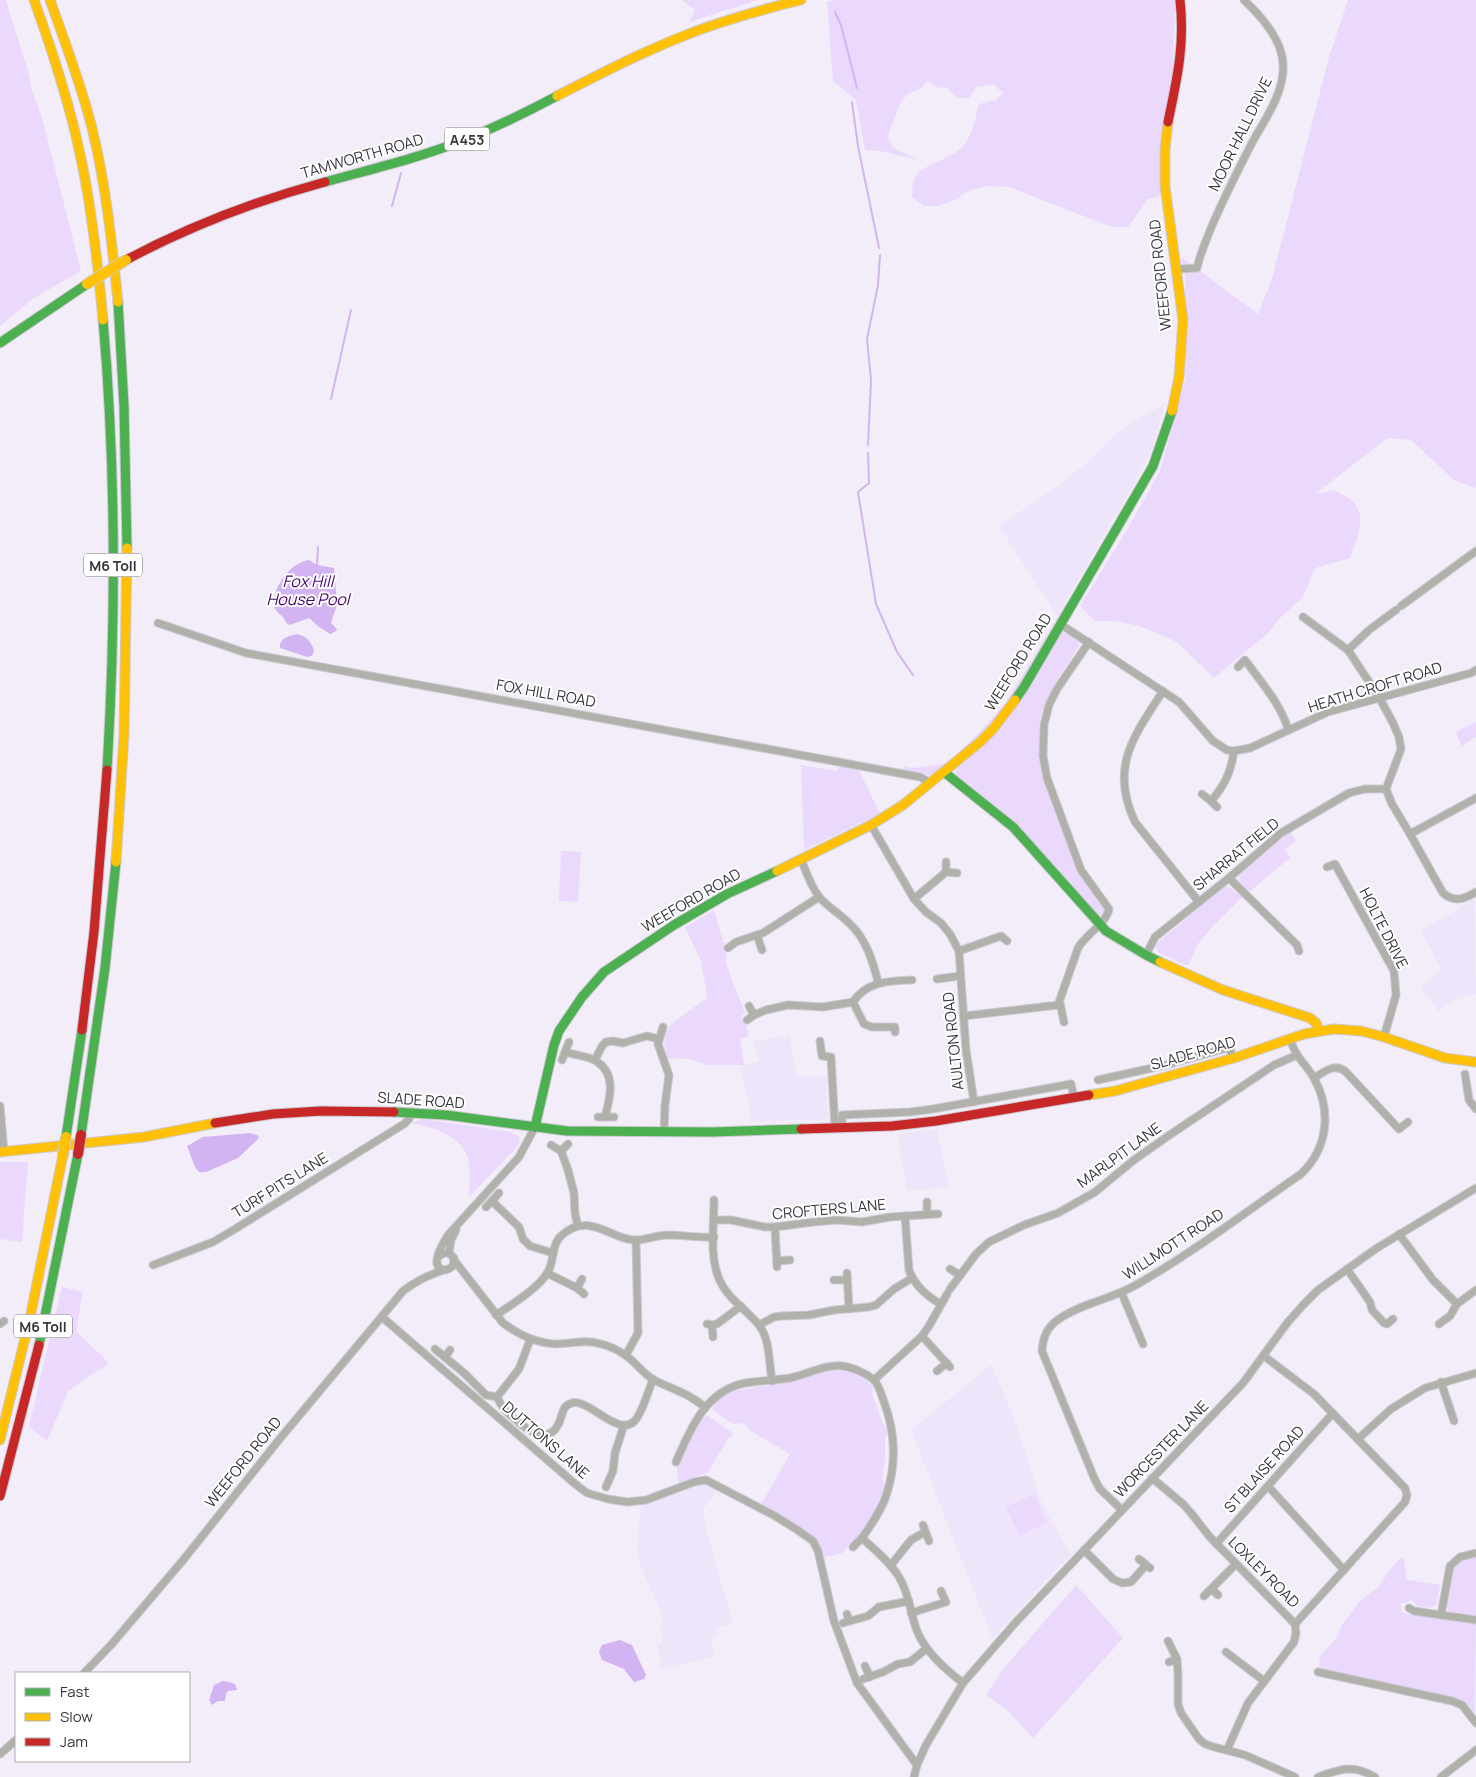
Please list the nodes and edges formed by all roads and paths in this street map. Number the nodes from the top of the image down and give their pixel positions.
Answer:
1 (34, 0) edge
2 (50, 0) edge
3 (801, 0) edge
4 (1180, 0) edge
5 (1244, 0) edge
6 (1178, 269) junction
7 (0, 343) edge
8 (1476, 551) edge
9 (1303, 617) dead end
10 (158, 623) dead end
11 (1060, 624) junction
12 (1088, 642) junction
13 (1348, 650) junction
14 (1251, 654) dead end
15 (1245, 660) junction
16 (1238, 666) dead end
17 (1476, 670) edge
18 (1164, 691) junction
19 (1379, 697) junction
20 (1288, 730) junction
21 (1234, 751) junction
22 (944, 772) junction
23 (931, 783) junction
24 (1386, 789) junction
25 (1202, 794) dead end
26 (1476, 798) edge
27 (1211, 801) junction
28 (1217, 807) dead end
29 (871, 825) junction
30 (1410, 834) junction
31 (1342, 858) dead end
32 (801, 859) junction
33 (946, 862) dead end
34 (1334, 864) junction
35 (1326, 867) dead end
36 (946, 872) junction
37 (957, 873) dead end
38 (1229, 878) junction
39 (1476, 892) edge
40 (819, 897) junction
41 (914, 899) junction
42 (1199, 902) junction
43 (1099, 924) junction
44 (757, 935) junction
45 (1004, 935) dead end
46 (728, 948) dead end
47 (762, 950) dead end
48 (959, 951) junction
49 (1299, 951) dead end
50 (1146, 955) junction
51 (960, 976) junction
52 (937, 979) dead end
53 (912, 980) dead end
54 (878, 982) junction
55 (853, 1002) junction
56 (1060, 1002) junction
57 (749, 1006) dead end
58 (754, 1015) junction
59 (964, 1016) junction
60 (746, 1020) dead end
61 (1064, 1022) dead end
62 (663, 1027) dead end
63 (904, 1027) dead end
64 (1319, 1030) junction
65 (1384, 1036) junction
66 (659, 1039) junction
67 (1290, 1039) junction
68 (820, 1041) dead end
69 (569, 1042) dead end
70 (565, 1052) junction
71 (1296, 1055) junction
72 (1234, 1058) junction
73 (562, 1060) dead end
74 (595, 1060) junction
75 (1476, 1062) edge
76 (1465, 1074) dead end
77 (1112, 1077) junction
78 (1314, 1078) junction
79 (1098, 1080) dead end
80 (1476, 1088) edge
81 (1468, 1090) junction
82 (1115, 1091) junction
83 (1018, 1094) junction
84 (1074, 1098) junction
85 (974, 1102) junction
86 (0, 1106) edge
87 (1021, 1107) junction
88 (933, 1109) junction
89 (1476, 1109) edge
90 (411, 1112) junction
91 (614, 1117) dead end
92 (934, 1121) junction
93 (1408, 1122) dead end
94 (535, 1127) junction
95 (839, 1128) junction
96 (664, 1131) junction
97 (568, 1144) dead end
98 (551, 1145) dead end
99 (561, 1151) junction
100 (2, 1152) edge
101 (1476, 1188) edge
102 (500, 1193) dead end
103 (714, 1200) dead end
104 (492, 1201) junction
105 (927, 1202) dead end
106 (486, 1207) dead end
107 (927, 1214) junction
108 (938, 1214) dead end
109 (905, 1216) junction
110 (714, 1220) junction
111 (457, 1225) junction
112 (578, 1226) junction
113 (775, 1227) junction
114 (1400, 1234) junction
115 (714, 1237) junction
116 (636, 1240) junction
117 (449, 1253) junction
118 (554, 1253) junction
119 (438, 1259) junction
120 (454, 1260) junction
121 (790, 1260) dead end
122 (153, 1265) dead end
123 (950, 1269) dead end
124 (1347, 1269) junction
125 (446, 1270) junction
126 (547, 1273) junction
127 (428, 1274) junction
128 (960, 1275) junction
129 (466, 1278) junction
130 (912, 1278) junction
131 (582, 1280) dead end
132 (834, 1280) dead end
133 (577, 1288) junction
134 (1476, 1290) edge
135 (584, 1294) dead end
136 (1122, 1294) junction
137 (941, 1304) junction
138 (1457, 1304) junction
139 (740, 1306) junction
140 (849, 1309) junction
141 (496, 1315) junction
142 (382, 1317) junction
143 (1393, 1319) dead end
144 (1439, 1324) dead end
145 (759, 1325) junction
146 (922, 1336) junction
147 (713, 1337) dead end
148 (530, 1340) junction
149 (1143, 1344) dead end
150 (436, 1350) dead end
151 (450, 1350) dead end
152 (626, 1355) junction
153 (1264, 1356) junction
154 (444, 1357) junction
155 (937, 1372) dead end
156 (1476, 1373) edge
157 (653, 1379) junction
158 (874, 1380) junction
159 (772, 1381) junction
160 (1442, 1382) junction
161 (497, 1397) junction
162 (705, 1407) junction
163 (1333, 1413) junction
164 (1454, 1422) dead end
165 (624, 1425) junction
166 (1358, 1439) junction
167 (0, 1440) edge
168 (676, 1457) dead end
169 (611, 1476) junction
170 (1152, 1478) junction
171 (620, 1480) dead end
172 (1268, 1486) junction
173 (606, 1487) dead end
174 (0, 1496) edge
175 (1122, 1510) junction
176 (862, 1538) junction
177 (929, 1541) dead end
178 (1216, 1544) junction
179 (853, 1547) dead end
180 (1084, 1550) junction
181 (1476, 1553) edge
182 (1139, 1559) dead end
183 (1236, 1564) junction
184 (891, 1565) junction
185 (1344, 1570) junction
186 (1212, 1589) junction
187 (941, 1591) dead end
188 (1218, 1595) dead end
189 (1204, 1596) dead end
190 (909, 1601) junction
191 (1408, 1608) dead end
192 (911, 1613) junction
193 (1440, 1615) junction
194 (846, 1619) dead end
195 (1476, 1620) edge
196 (1295, 1624) junction
197 (1168, 1641) dead end
198 (926, 1649) junction
199 (1226, 1652) dead end
200 (1177, 1659) junction
201 (1169, 1662) dead end
202 (865, 1666) dead end
203 (85, 1672) edge
204 (1318, 1672) dead end
205 (1264, 1681) junction
206 (963, 1683) junction
207 (1476, 1724) edge
208 (15, 1741) edge
209 (1227, 1750) junction
210 (1476, 1750) edge
211 (0, 1754) edge
212 (917, 1765) junction
213 (914, 1777) edge
214 (1295, 1777) edge
215 (1318, 1777) edge
216 (1375, 1777) edge
217 (1441, 1777) edge

1 - 167 main road, M6 Toll, bridge
2 - 174 main road, M6 Toll, bridge
3 - 7 main road, TAMWORTH ROAD / A453, bridge
4 - 6 main road, WEEFORD ROAD
5 - 6 street, MOOR HALL DRIVE
6 - 11 main road, WEEFORD ROAD
8 - 13 street
9 - 13 street
10 - 23 street, FOX HILL ROAD
11 - 12 street
11 - 22 main road, WEEFORD ROAD
12 - 18 street
12 - 43 street
13 - 19 street
14 - 15 street
15 - 16 street
15 - 20 street
17 - 19 street, HEATH CROFT ROAD
18 - 21 street
18 - 42 street
19 - 20 street, HEATH CROFT ROAD
19 - 24 street
20 - 21 street, HEATH CROFT ROAD
21 - 27 street
22 - 23 main road, WEEFORD ROAD
22 - 43 main road
23 - 29 main road, WEEFORD ROAD
24 - 30 street
24 - 38 street, SHARRAT FIELD
25 - 27 street
26 - 30 street
27 - 28 street
29 - 32 main road, WEEFORD ROAD
29 - 41 street, AULTON ROAD
30 - 39 street
31 - 34 street
32 - 40 street
32 - 94 main road, WEEFORD ROAD
33 - 36 street
34 - 35 street
34 - 65 street, HOLTE DRIVE
36 - 37 street
36 - 41 street
38 - 42 street, SHARRAT FIELD
38 - 49 street
40 - 44 street
40 - 54 street
41 - 48 street, AULTON ROAD
42 - 50 street, SHARRAT FIELD
43 - 50 main road
43 - 56 street
44 - 46 street
44 - 47 street
45 - 48 street
48 - 51 street, AULTON ROAD
50 - 64 main road
51 - 52 street, AULTON ROAD
51 - 59 street, AULTON ROAD
53 - 54 street
54 - 55 street
55 - 58 street
55 - 63 street
56 - 59 street
56 - 61 street
57 - 58 street
58 - 60 street
59 - 85 street, AULTON ROAD
62 - 66 street
64 - 65 main road, SLADE ROAD
64 - 67 main road, SLADE ROAD
65 - 75 main road, SLADE ROAD
66 - 74 street
66 - 96 street
67 - 71 street, WILLMOTT ROAD
67 - 72 main road, SLADE ROAD
68 - 95 street
69 - 70 street
70 - 73 street
70 - 74 street
71 - 78 street, WILLMOTT ROAD
71 - 128 street, MARLPIT LANE
72 - 77 street
72 - 82 main road, SLADE ROAD
74 - 91 street
76 - 81 street
77 - 79 street
77 - 82 street
78 - 93 street
78 - 136 street, WILLMOTT ROAD
80 - 81 street
81 - 89 street
82 - 84 main road, SLADE ROAD
83 - 84 street
83 - 85 street
83 - 87 street
84 - 87 main road, SLADE ROAD
85 - 88 street
86 - 100 street
87 - 92 main road, SLADE ROAD
88 - 92 street
88 - 95 street
90 - 94 main road, SLADE ROAD
90 - 100 main road, SLADE ROAD
90 - 122 street, TURF PITS LANE
92 - 95 main road, SLADE ROAD
94 - 96 main road, SLADE ROAD
94 - 111 street, WEEFORD ROAD
95 - 96 main road, SLADE ROAD
97 - 99 street
98 - 99 street
99 - 112 street
101 - 114 street, WORCESTER LANE
102 - 104 street
103 - 110 street
104 - 106 street
104 - 118 street
105 - 107 street
107 - 108 street, CROFTERS LANE
107 - 109 street, CROFTERS LANE
109 - 113 street, CROFTERS LANE
109 - 130 street
110 - 113 street, CROFTERS LANE
110 - 115 street
111 - 117 street, WEEFORD ROAD
111 - 119 street, WEEFORD ROAD
112 - 116 street
112 - 118 street
113 - 121 street
114 - 124 street, WORCESTER LANE
114 - 138 street
115 - 116 street
115 - 139 street
116 - 152 street
117 - 119 street
117 - 120 street
118 - 126 street
119 - 125 street
119 - 127 street, WEEFORD ROAD
120 - 125 street
120 - 129 street
123 - 128 street
124 - 143 street
124 - 153 street, WORCESTER LANE
125 - 127 street, WEEFORD ROAD
125 - 129 street
126 - 133 street
126 - 141 street
127 - 142 street, WEEFORD ROAD
128 - 137 street, MARLPIT LANE
129 - 141 street
130 - 137 street
130 - 140 street
131 - 133 street
132 - 140 street
133 - 135 street
134 - 138 street
136 - 149 street
136 - 175 street, WILLMOTT ROAD
137 - 146 street, MARLPIT LANE
138 - 144 street
139 - 145 street
139 - 147 street
140 - 145 street
141 - 148 street
142 - 203 street, WEEFORD ROAD
142 - 212 street, DUTTONS LANE
145 - 159 street
146 - 155 street
146 - 158 street, MARLPIT LANE
148 - 152 street
148 - 161 street
150 - 154 street
151 - 154 street
152 - 157 street
153 - 163 street
153 - 170 street, WORCESTER LANE
154 - 161 street
156 - 160 street
157 - 162 street
157 - 165 street
158 - 159 street
158 - 176 street
159 - 162 street
160 - 164 street
160 - 166 street
161 - 165 street
162 - 168 street
163 - 166 street
163 - 172 street, ST BLAISE ROAD
165 - 169 street
166 - 185 street
169 - 171 street
169 - 173 street
170 - 175 street, WORCESTER LANE
170 - 178 street, LOXLEY ROAD
172 - 178 street, ST BLAISE ROAD
172 - 185 street
175 - 180 street, WORCESTER LANE
176 - 179 street
176 - 184 street
177 - 184 street
178 - 183 street, LOXLEY ROAD
180 - 182 street
180 - 206 street, WORCESTER LANE
181 - 193 street
183 - 186 street
183 - 196 street, LOXLEY ROAD
184 - 190 street
185 - 196 street
186 - 188 street
186 - 189 street
187 - 192 street
190 - 192 street
190 - 194 street
191 - 193 street
192 - 198 street
193 - 195 street
196 - 205 street, LOXLEY ROAD
197 - 200 street
198 - 202 street
198 - 206 street
199 - 205 street
200 - 201 street
200 - 209 street
204 - 207 street
205 - 209 street, LOXLEY ROAD
206 - 212 street, WORCESTER LANE
208 - 211 street
209 - 214 street
210 - 217 street
212 - 213 street, WORCESTER LANE
215 - 216 street

